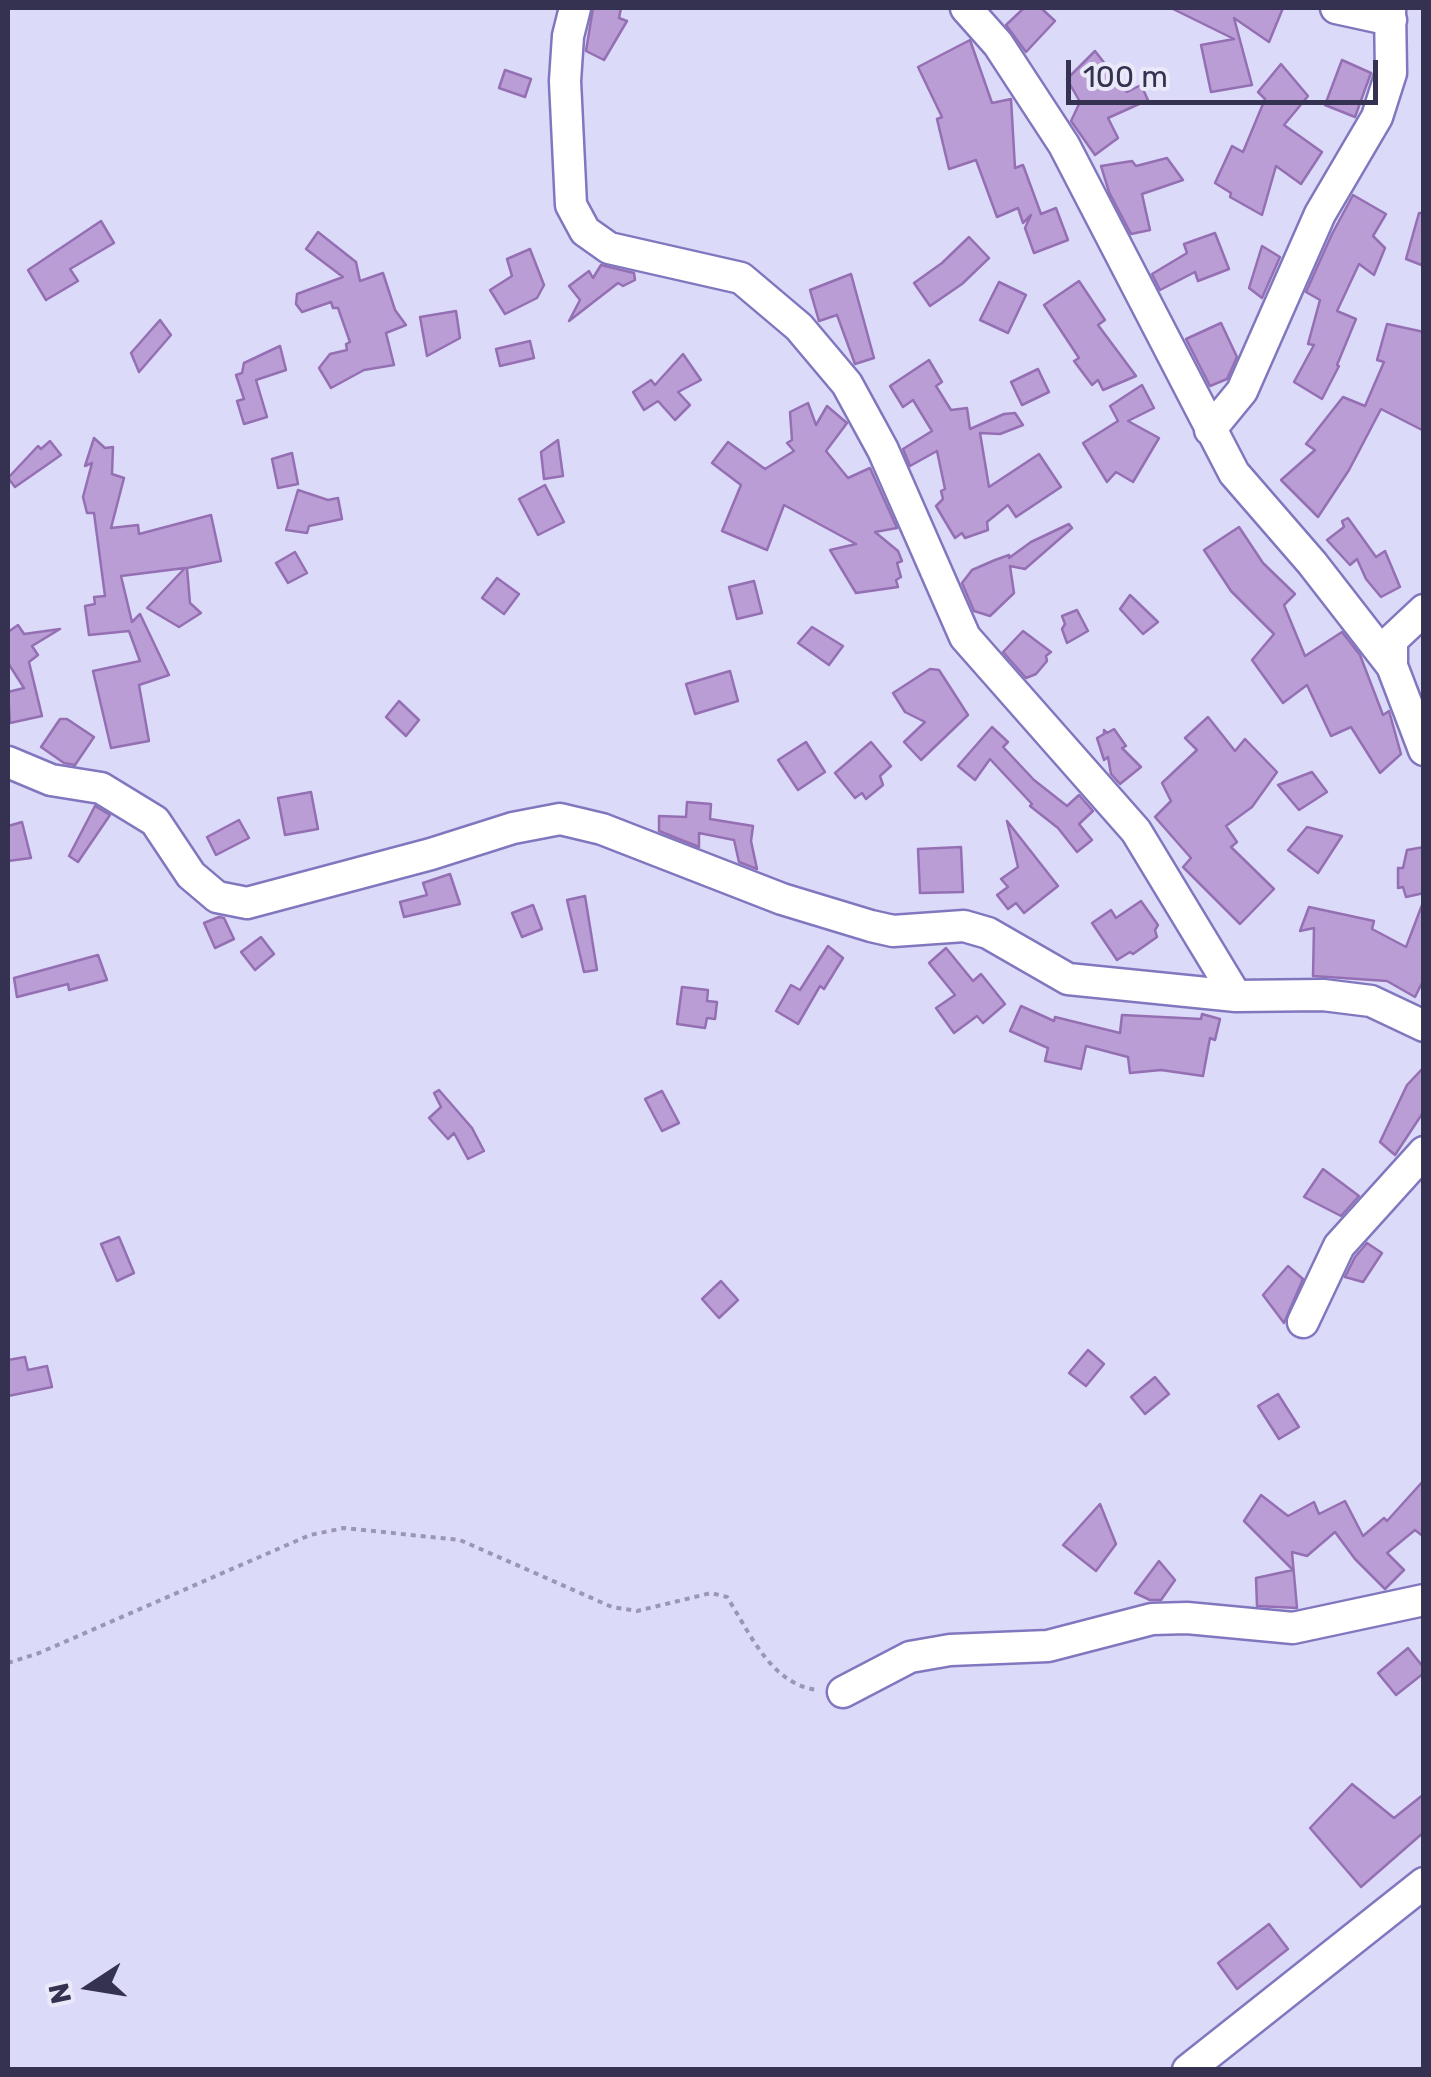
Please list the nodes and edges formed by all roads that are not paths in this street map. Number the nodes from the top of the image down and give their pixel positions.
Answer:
1 (574, 8) edge
2 (966, 8) edge
3 (1336, 8) edge
4 (1391, 14) edge
5 (1210, 430) junction
6 (1424, 610) edge
7 (1392, 666) junction
8 (1424, 750) edge
9 (8, 762) edge
10 (1236, 996) junction
11 (1424, 1026) edge
12 (1424, 1152) edge
13 (1304, 1322) dead end
14 (1424, 1600) edge
15 (843, 1692) road end
16 (1424, 1883) edge
17 (1188, 2070) edge

1 - 10 street
2 - 5 street
3 - 4 street
4 - 5 street
5 - 7 street
6 - 7 street
7 - 8 street
9 - 10 street
10 - 11 street
12 - 13 street
14 - 15 street
16 - 17 street

